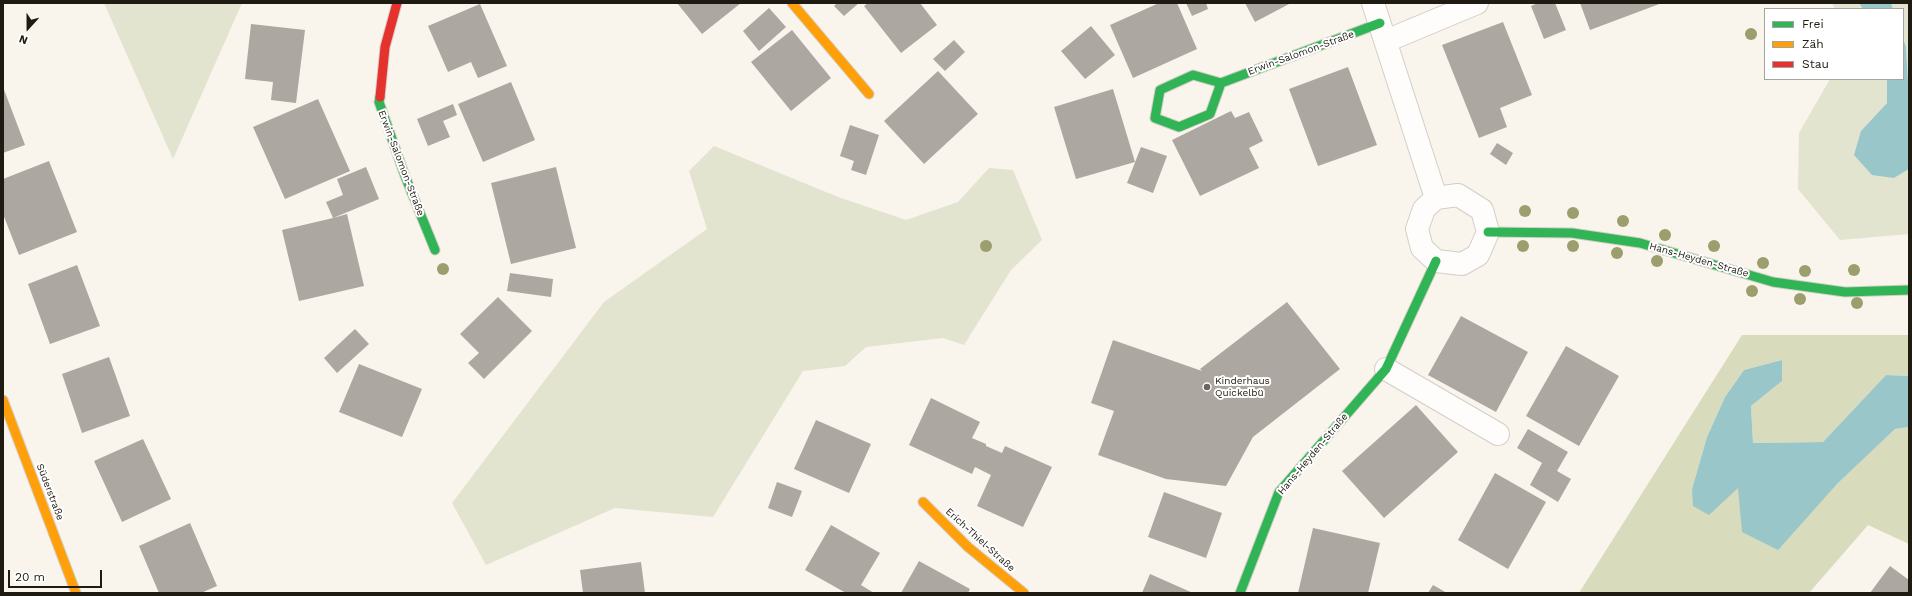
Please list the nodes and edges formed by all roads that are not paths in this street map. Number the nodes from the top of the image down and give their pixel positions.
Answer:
1 (397, 3) edge
2 (792, 3) edge
3 (1373, 3) edge
4 (1477, 3) edge
5 (1383, 32) junction
6 (1221, 83) junction
7 (868, 94) dead end
8 (1436, 198) junction
9 (1488, 232) junction
10 (435, 250) dead end
11 (1436, 261) junction
12 (1909, 290) edge
13 (1386, 369) junction
14 (3, 400) edge
15 (1498, 434) dead end
16 (923, 502) dead end
17 (76, 593) edge
18 (1024, 593) edge
19 (1240, 593) edge

1 - 10 street, Erwin-Salomon-Straße
2 - 7 street
3 - 5 street
4 - 5 street, Erwin-Salomon-Straße
5 - 6 street, Erwin-Salomon-Straße
5 - 8 street
6 - 6 street
8 - 9 street
8 - 11 street
9 - 11 street
9 - 12 street, Hans-Heyden-Straße
11 - 13 street, Hans-Heyden-Straße
13 - 15 street
13 - 19 street, Hans-Heyden-Straße
14 - 17 street, Süderstraße
16 - 18 street, Erich-Thiel-Straße

